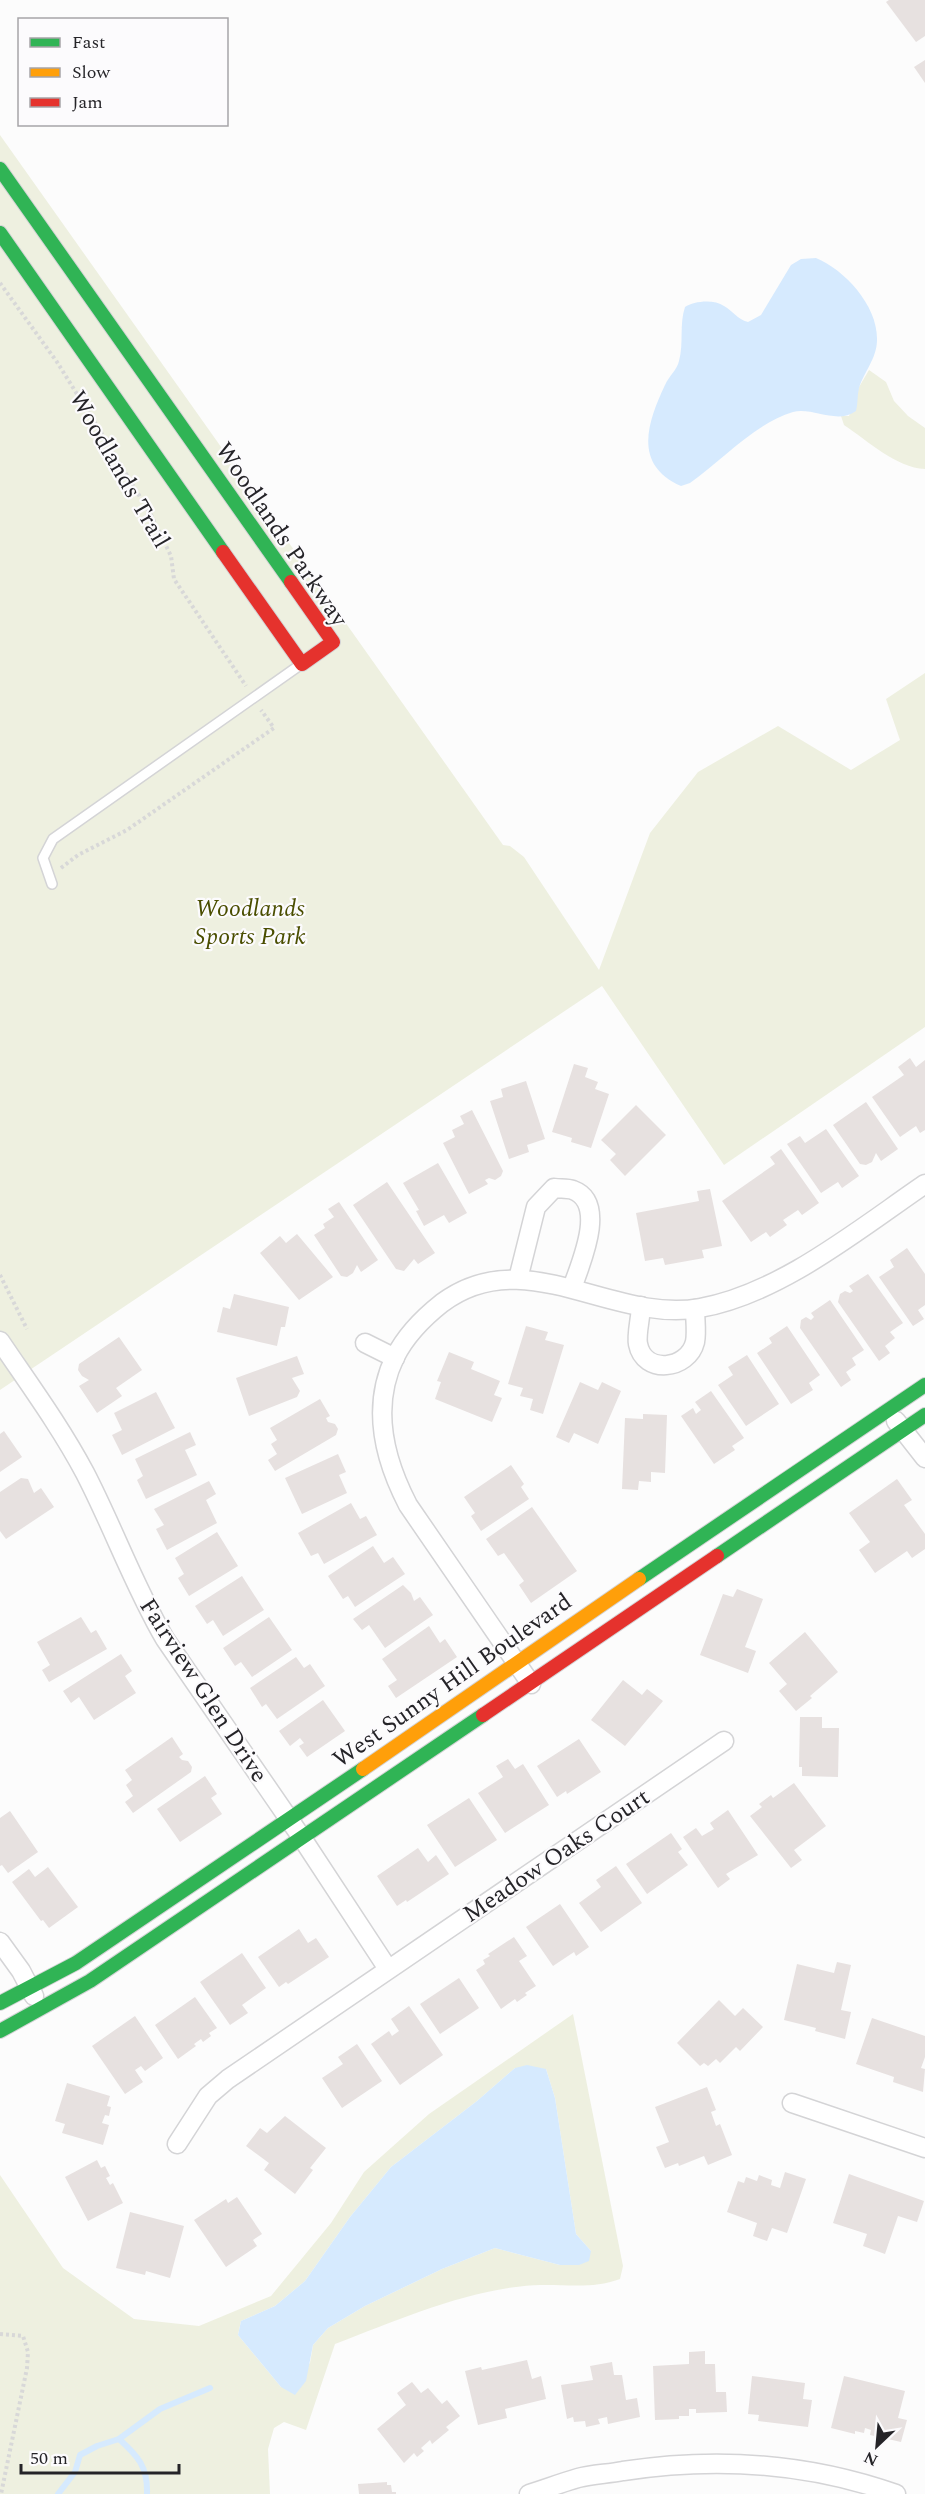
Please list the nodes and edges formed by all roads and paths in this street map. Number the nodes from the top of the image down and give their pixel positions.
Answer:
1 (0, 169) edge
2 (0, 233) edge
3 (0, 283) edge
4 (302, 664) junction
5 (248, 689) dead end
6 (261, 709) dead end
7 (52, 884) joint
8 (925, 1184) edge
9 (0, 1275) edge
10 (518, 1279) junction
11 (572, 1288) junction
12 (641, 1306) junction
13 (696, 1309) junction
14 (27, 1329) dead end
15 (0, 1341) edge
16 (365, 1343) dead end
17 (395, 1358) junction
18 (920, 1389) edge
19 (925, 1410) edge
20 (888, 1411) junction
21 (925, 1414) edge
22 (903, 1430) junction
23 (925, 1458) edge
24 (517, 1661) junction
25 (531, 1684) junction
26 (724, 1741) dead end
27 (289, 1820) junction
28 (302, 1838) junction
29 (0, 1942) edge
30 (388, 1969) junction
31 (30, 1987) junction
32 (0, 2003) edge
33 (41, 2009) junction
34 (0, 2031) edge
35 (792, 2103) dead end
36 (177, 2144) dead end
37 (925, 2148) edge
38 (0, 2334) edge
39 (1, 2494) edge
40 (529, 2494) edge
41 (896, 2494) edge

1 - 4 street, Woodlands Parkway
2 - 4 street
3 - 5 path, Woodlands Trail
4 - 7 lane
6 - 7 path
8 - 13 street
9 - 14 path
10 - 11 street
10 - 11 street
10 - 17 street
11 - 12 street
12 - 13 street
12 - 13 street
15 - 27 street, Fairview Glen Drive
16 - 17 street
17 - 24 street
18 - 19 street
18 - 20 street, West Sunny Hill Boulevard
20 - 22 street
20 - 24 street, West Sunny Hill Boulevard
21 - 22 street, West Sunny Hill Boulevard
22 - 23 street
22 - 25 street, West Sunny Hill Boulevard
24 - 25 street
24 - 27 street, West Sunny Hill Boulevard
25 - 28 street, West Sunny Hill Boulevard
26 - 30 street, Meadow Oaks Court
27 - 28 street, Fairview Glen Drive
27 - 31 street, West Sunny Hill Boulevard
28 - 30 street, Fairview Glen Drive
28 - 33 street, West Sunny Hill Boulevard
29 - 31 street
30 - 36 street, Meadow Oaks Court
31 - 32 street, West Sunny Hill Boulevard
31 - 33 street
33 - 34 street, West Sunny Hill Boulevard
35 - 37 street
38 - 39 path
40 - 41 street

